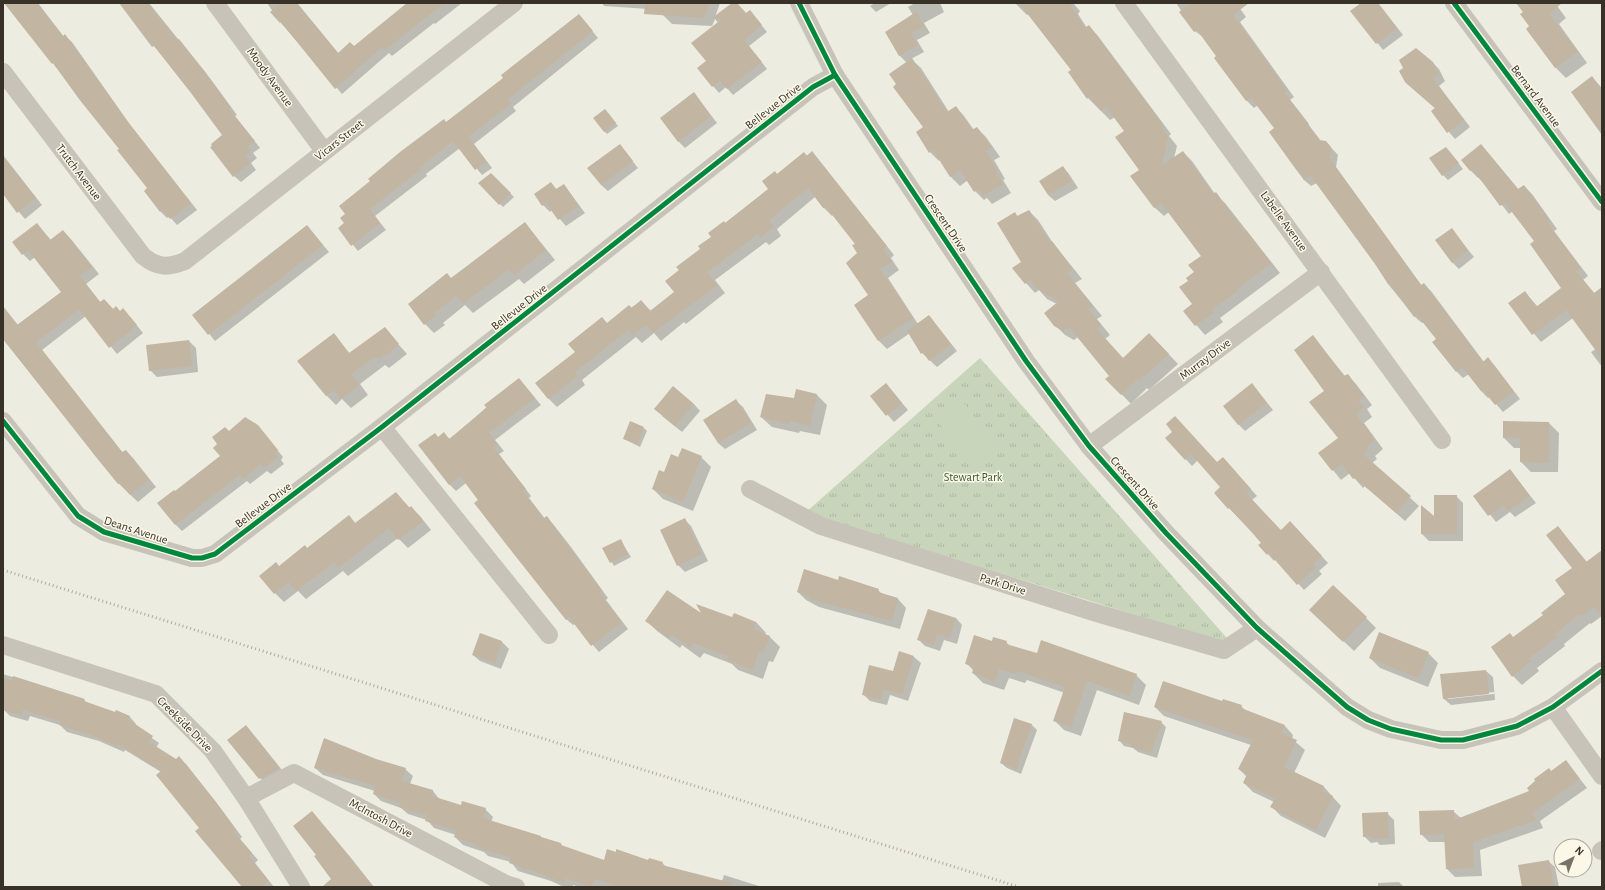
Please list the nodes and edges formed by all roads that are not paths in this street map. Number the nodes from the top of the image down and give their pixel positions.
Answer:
1 (215, 3) edge
2 (514, 3) edge
3 (799, 3) edge
4 (1124, 3) edge
5 (1454, 3) edge
6 (3, 72) edge
7 (835, 75) junction
8 (324, 151) junction
9 (1602, 202) edge
10 (160, 266) joint
11 (1321, 272) junction
12 (3, 421) edge
13 (382, 427) junction
14 (1442, 440) dead end
15 (1089, 446) junction
16 (750, 489) dead end
17 (215, 554) joint
18 (1257, 628) junction
19 (549, 635) dead end
20 (3, 645) edge
21 (1602, 671) edge
22 (1553, 707) junction
23 (1602, 776) edge
24 (246, 798) junction
25 (301, 887) edge
26 (516, 887) edge

1 - 8 street, Moody Avenue
2 - 8 street, Vicars Street
3 - 7 street, Crescent Drive
4 - 11 street, Labelle Avenue
5 - 9 street, Bernard Avenue
6 - 10 street, Trutch Avenue
7 - 13 street, Bellevue Drive
7 - 15 street, Crescent Drive
8 - 10 street, Vicars Street
11 - 14 street, Labelle Avenue
11 - 15 street, Murray Drive
12 - 17 street, Deans Avenue
13 - 17 street, Bellevue Drive
13 - 19 street
15 - 18 street, Crescent Drive
16 - 18 street, Park Drive
18 - 22 street, Crescent Drive
20 - 24 street, Creekside Drive
21 - 22 street, Crescent Drive
22 - 23 street
24 - 25 street, Creekside Drive
24 - 26 street, McIntosh Drive

